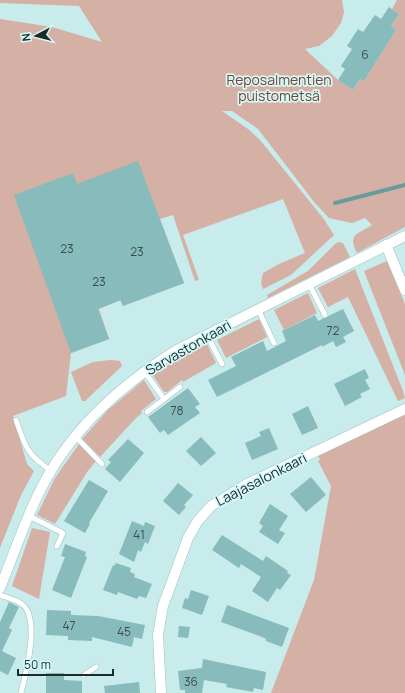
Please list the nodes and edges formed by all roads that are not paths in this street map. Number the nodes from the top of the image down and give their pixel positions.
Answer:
1 (405, 236) edge
2 (386, 245) junction
3 (309, 284) junction
4 (405, 290) edge
5 (258, 309) junction
6 (325, 314) dead end
7 (207, 334) junction
8 (274, 342) dead end
9 (222, 364) dead end
10 (144, 371) junction
11 (180, 387) dead end
12 (164, 399) junction
13 (405, 409) edge
14 (147, 412) dead end
15 (16, 420) dead end
16 (76, 436) junction
17 (102, 464) dead end
18 (51, 471) junction
19 (29, 516) junction
20 (57, 546) dead end
21 (0, 588) edge
22 (0, 595) edge
23 (96, 667) dead end
24 (84, 675) dead end
25 (21, 693) edge
26 (161, 693) edge

1 - 2 street, Sarvastonkaari
2 - 3 street, Sarvastonkaari
2 - 4 street
3 - 5 street, Sarvastonkaari
3 - 6 lane
5 - 7 street, Sarvastonkaari
5 - 8 lane
7 - 9 lane
7 - 10 street, Sarvastonkaari
10 - 12 lane
10 - 16 street, Sarvastonkaari
11 - 12 lane
12 - 14 lane
13 - 26 street, Laajasalonkaari
15 - 18 lane
16 - 17 lane
16 - 18 street, Sarvastonkaari
18 - 19 street, Sarvastonkaari
19 - 20 lane
19 - 21 street, Sarvastonkaari
22 - 25 lane
23 - 24 lane

